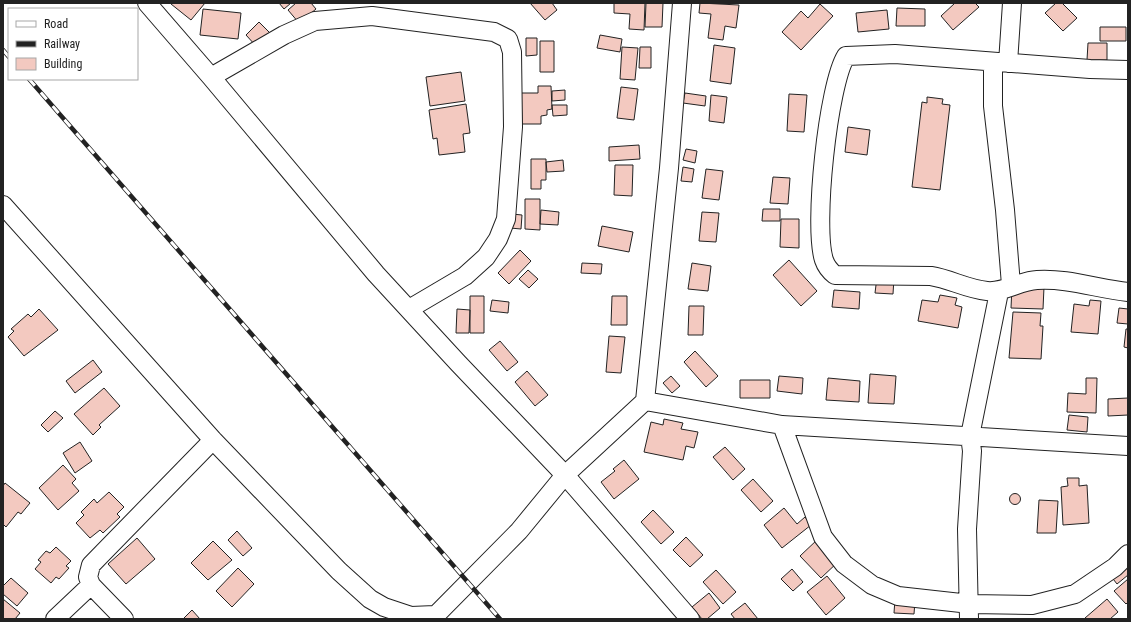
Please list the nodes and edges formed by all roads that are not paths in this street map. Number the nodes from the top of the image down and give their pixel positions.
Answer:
1 (147, 3) edge
2 (682, 3) edge
3 (1012, 3) edge
4 (1000, 62) junction
5 (1128, 70) edge
6 (211, 77) junction
7 (3, 205) edge
8 (1005, 289) junction
9 (1128, 292) edge
10 (409, 309) junction
11 (645, 401) junction
12 (782, 425) junction
13 (970, 436) junction
14 (213, 440) junction
15 (1128, 446) edge
16 (566, 475) junction
17 (1128, 554) edge
18 (91, 585) junction
19 (970, 612) edge
20 (434, 618) edge
21 (55, 619) edge
22 (124, 619) edge
23 (690, 619) edge

1 - 6 street
2 - 11 street
3 - 4 street
4 - 5 street
4 - 8 street
4 - 8 street
6 - 10 street
6 - 10 street
7 - 14 street
8 - 9 street
8 - 13 street
10 - 16 street
11 - 12 street
11 - 16 street
12 - 13 street
12 - 19 street
13 - 15 street
13 - 19 street
14 - 18 street
14 - 20 street
16 - 20 street
16 - 23 street
17 - 19 street
18 - 21 street
18 - 22 street

